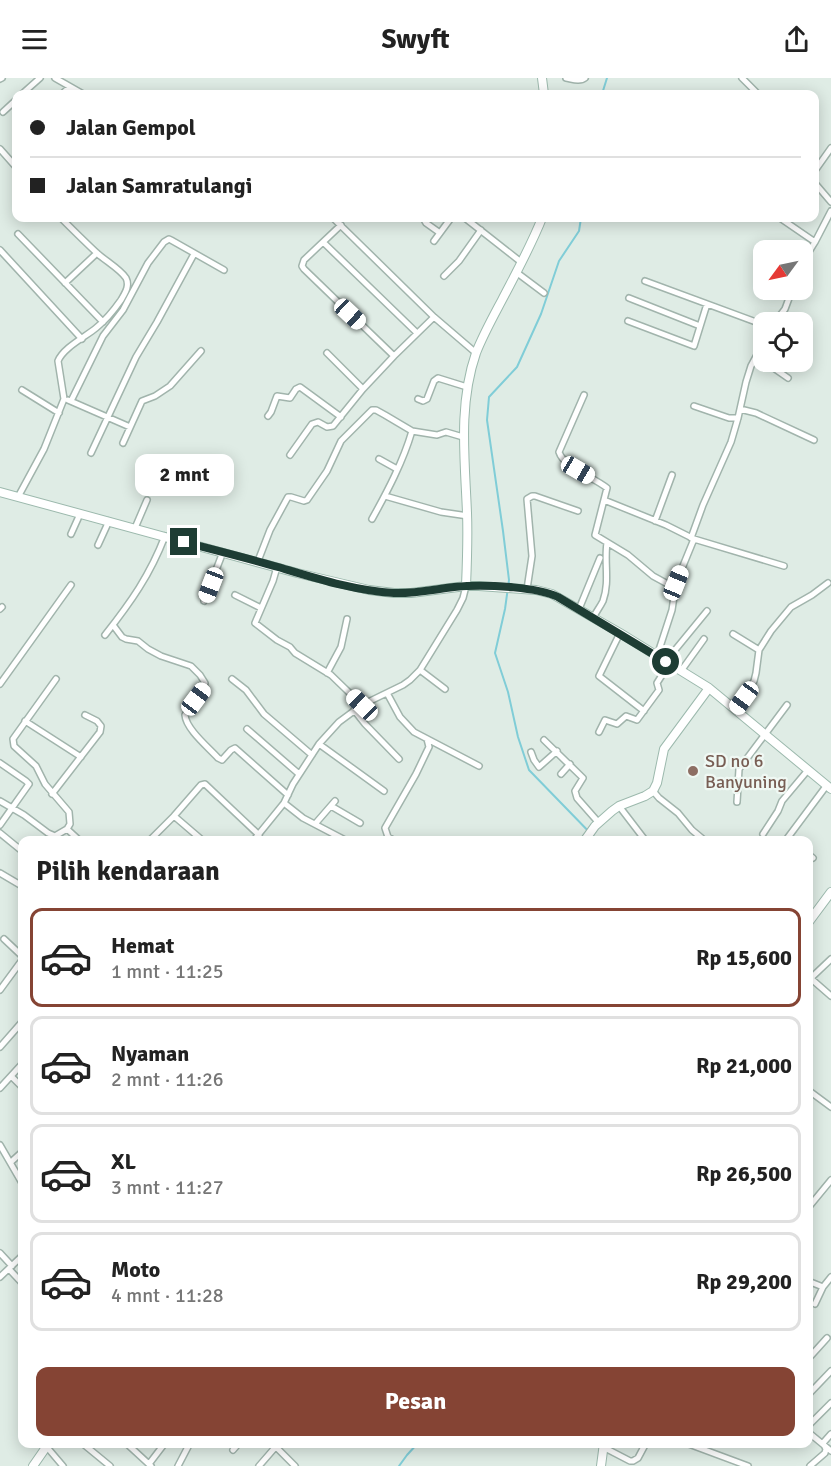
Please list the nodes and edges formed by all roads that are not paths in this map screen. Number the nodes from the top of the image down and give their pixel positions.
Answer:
1 (40, 78) edge
2 (55, 78) edge
3 (566, 78) edge
4 (585, 78) edge
5 (742, 78) edge
6 (70, 87) junction
7 (26, 90) edge
8 (67, 90) edge
9 (76, 90) edge
10 (754, 90) edge
11 (12, 104) edge
12 (3, 112) dead end
13 (831, 148) edge
14 (0, 149) edge
15 (12, 162) edge
16 (819, 165) edge
17 (819, 188) edge
18 (831, 202) edge
19 (831, 211) edge
20 (66, 222) edge
21 (338, 222) edge
22 (425, 222) edge
23 (448, 222) edge
24 (470, 222) edge
25 (539, 222) edge
26 (786, 222) edge
27 (341, 225) junction
28 (481, 230) junction
29 (440, 232) junction
30 (18, 234) dead end
31 (434, 241) dead end
32 (323, 242) junction
33 (815, 242) junction
34 (813, 245) edge
35 (0, 250) edge
36 (97, 253) junction
37 (194, 254) junction
38 (521, 262) junction
39 (224, 270) dead end
40 (516, 272) junction
41 (444, 276) dead end
42 (645, 281) dead end
43 (65, 283) junction
44 (544, 293) dead end
45 (629, 298) dead end
46 (707, 304) junction
47 (435, 316) junction
48 (628, 321) dead end
49 (753, 321) edge
50 (103, 322) junction
51 (700, 326) junction
52 (417, 333) junction
53 (82, 339) junction
54 (201, 351) dead end
55 (327, 353) dead end
56 (476, 353) junction
57 (394, 356) junction
58 (753, 364) edge
59 (780, 372) edge
60 (788, 378) dead end
61 (467, 387) junction
62 (363, 389) junction
63 (22, 390) dead end
64 (584, 395) dead end
65 (64, 399) junction
66 (418, 399) dead end
67 (71, 400) junction
68 (694, 406) dead end
69 (740, 409) junction
70 (59, 413) junction
71 (268, 416) dead end
72 (107, 417) junction
73 (341, 417) junction
74 (738, 418) junction
75 (130, 427) junction
76 (412, 431) junction
77 (463, 437) junction
78 (813, 440) dead end
79 (123, 443) dead end
80 (92, 453) dead end
81 (290, 454) dead end
82 (379, 459) dead end
83 (397, 469) junction
84 (672, 475) dead end
85 (0, 492) edge
86 (385, 496) junction
87 (18, 497) junction
88 (147, 500) dead end
89 (604, 500) junction
90 (578, 511) dead end
91 (80, 514) junction
92 (468, 516) junction
93 (372, 519) dead end
94 (110, 521) junction
95 (655, 521) junction
96 (135, 528) junction
97 (71, 534) dead end
98 (165, 536) junction
99 (693, 538) junction
100 (606, 543) junction
101 (98, 545) dead end
102 (223, 552) junction
103 (600, 558) dead end
104 (258, 561) junction
105 (784, 566) dead end
106 (278, 567) junction
107 (828, 583) dead end
108 (71, 585) dead end
109 (466, 586) junction
110 (675, 588) junction
111 (527, 589) junction
112 (235, 595) dead end
113 (204, 601) dead end
114 (261, 608) junction
115 (579, 609) junction
116 (707, 611) dead end
117 (593, 618) junction
118 (347, 619) dead end
119 (113, 624) junction
120 (620, 633) junction
121 (105, 634) dead end
122 (733, 634) dead end
123 (704, 639) dead end
124 (759, 650) junction
125 (657, 656) junction
126 (668, 663) junction
127 (420, 670) junction
128 (681, 671) junction
129 (327, 673) junction
130 (56, 679) dead end
131 (232, 679) dead end
132 (0, 684) edge
133 (709, 688) junction
134 (445, 689) dead end
135 (387, 693) junction
136 (362, 705) junction
137 (787, 705) dead end
138 (736, 709) junction
139 (354, 710) junction
140 (644, 711) junction
141 (85, 715) dead end
142 (25, 721) junction
143 (247, 729) dead end
144 (599, 732) dead end
145 (765, 733) junction
146 (427, 739) junction
147 (544, 740) dead end
148 (320, 744) junction
149 (556, 751) junction
150 (531, 752) dead end
151 (312, 754) junction
152 (81, 757) junction
153 (399, 759) dead end
154 (1, 765) edge
155 (570, 765) junction
156 (479, 766) dead end
157 (808, 770) junction
158 (299, 774) junction
159 (561, 774) dead end
160 (42, 780) junction
161 (29, 784) junction
162 (829, 787) edge
163 (384, 790) dead end
164 (653, 791) junction
165 (52, 794) junction
166 (288, 795) junction
167 (0, 801) edge
168 (737, 802) dead end
169 (284, 803) junction
170 (619, 806) junction
171 (11, 808) junction
172 (174, 816) junction
173 (360, 823) dead end
174 (315, 824) junction
175 (0, 825) edge
176 (597, 825) junction
177 (67, 829) junction
178 (0, 833) edge
179 (763, 834) dead end
180 (259, 835) joint
181 (52, 836) edge
182 (57, 836) edge
183 (75, 836) edge
184 (154, 836) edge
185 (197, 836) edge
186 (338, 836) edge
187 (388, 836) edge
188 (588, 836) edge
189 (642, 836) edge
190 (699, 836) edge
191 (789, 836) edge
192 (18, 848) edge
193 (0, 873) edge
194 (18, 884) edge
195 (831, 892) edge
196 (813, 917) edge
197 (4, 939) dead end
198 (18, 952) edge
199 (831, 960) edge
200 (18, 965) edge
201 (813, 975) edge
202 (813, 980) edge
203 (1, 985) edge
204 (831, 996) edge
205 (18, 1026) edge
206 (1, 1043) edge
207 (18, 1068) edge
208 (11, 1076) junction
209 (18, 1083) edge
210 (0, 1088) edge
211 (813, 1094) edge
212 (831, 1107) edge
213 (0, 1145) edge
214 (18, 1156) edge
215 (11, 1162) junction
216 (18, 1175) edge
217 (831, 1180) edge
218 (813, 1202) edge
219 (0, 1253) edge
220 (18, 1260) edge
221 (11, 1267) junction
222 (0, 1277) edge
223 (18, 1277) edge
224 (831, 1277) edge
225 (813, 1283) edge
226 (823, 1287) junction
227 (815, 1304) dead end
228 (827, 1338) dead end
229 (813, 1353) edge
230 (831, 1371) edge
231 (813, 1390) edge
232 (831, 1403) edge
233 (813, 1421) edge
234 (831, 1434) edge
235 (813, 1436) edge
236 (823, 1443) junction
237 (45, 1448) edge
238 (49, 1448) edge
239 (88, 1448) edge
240 (131, 1448) edge
241 (162, 1448) edge
242 (187, 1448) edge
243 (275, 1448) edge
244 (280, 1448) edge
245 (604, 1448) edge
246 (609, 1448) edge
247 (643, 1448) edge
248 (699, 1448) edge
249 (831, 1451) edge
250 (150, 1465) edge
251 (33, 1466) edge
252 (63, 1466) edge
253 (110, 1466) edge
254 (178, 1466) edge
255 (259, 1466) edge
256 (295, 1466) edge
257 (601, 1466) edge
258 (748, 1466) edge
259 (810, 1466) edge

1 - 7 street
2 - 6 street
3 - 4 street
5 - 10 street
6 - 8 street
6 - 9 street
11 - 12 street
13 - 16 street
14 - 15 street
17 - 18 street
19 - 33 street
20 - 36 street
21 - 27 street
22 - 29 street
23 - 29 street
24 - 28 street
25 - 38 main road
26 - 33 street
27 - 32 street
27 - 47 street
28 - 38 street
28 - 41 street
29 - 31 street
30 - 43 street
32 - 52 street
32 - 57 street
33 - 34 street
35 - 53 street
36 - 43 street
36 - 50 street
37 - 39 street
37 - 67 street
37 - 72 street
38 - 40 main road
40 - 44 street
40 - 56 main road
42 - 46 street
43 - 50 street
45 - 51 street
46 - 49 street
46 - 51 street
47 - 52 street
47 - 56 street
48 - 51 street
50 - 53 street
52 - 57 street
53 - 65 street
54 - 75 street
55 - 62 street
56 - 61 main road
57 - 62 street
58 - 69 street
59 - 60 street
61 - 66 street
61 - 77 main road
62 - 73 street
63 - 70 street
64 - 89 street
65 - 67 street
65 - 70 street
67 - 72 street
68 - 74 street
69 - 74 street
69 - 78 street
70 - 87 street
71 - 73 street
72 - 75 street
72 - 80 street
73 - 81 street
74 - 99 street
75 - 79 street
76 - 77 street
76 - 83 street
76 - 104 street
77 - 92 main road
82 - 83 street
83 - 86 street
84 - 95 street
85 - 87 main road
86 - 92 street
86 - 93 street
87 - 91 main road
88 - 96 street
89 - 95 street
89 - 100 street
90 - 111 street
91 - 94 main road
91 - 97 street
92 - 109 main road
94 - 96 main road
94 - 101 street
95 - 99 street
96 - 98 main road
98 - 102 main road
98 - 119 street
99 - 105 street
99 - 110 street
100 - 110 street
100 - 117 street
102 - 104 main road
102 - 113 street
103 - 115 street
104 - 106 main road
106 - 109 main road
106 - 114 street
107 - 124 street
108 - 132 street
109 - 111 main road
109 - 127 street
110 - 125 street
111 - 115 main road
112 - 114 street
114 - 129 street
115 - 117 main road
116 - 126 street
117 - 120 main road
118 - 129 street
119 - 121 street
119 - 166 street
120 - 125 main road
120 - 140 street
122 - 124 street
123 - 128 street
124 - 138 street
125 - 126 main road
126 - 128 main road
126 - 140 street
127 - 134 street
127 - 135 street
128 - 133 main road
129 - 136 street
130 - 142 street
131 - 151 street
133 - 138 main road
133 - 164 main road
135 - 136 street
135 - 146 street
136 - 139 street
137 - 145 street
138 - 145 main road
139 - 148 street
139 - 153 street
140 - 144 street
141 - 152 street
142 - 152 street
142 - 160 street
143 - 158 street
145 - 157 main road
145 - 168 street
146 - 156 street
146 - 187 street
147 - 149 street
148 - 151 street
148 - 163 street
149 - 150 street
149 - 155 street
151 - 158 street
152 - 165 street
154 - 161 street
155 - 159 street
155 - 176 street
157 - 162 main road
157 - 179 street
158 - 166 street
160 - 161 street
160 - 165 street
161 - 171 street
162 - 191 street
164 - 170 main road
164 - 190 street
165 - 177 street
166 - 169 street
167 - 171 street
169 - 174 street
169 - 180 street
170 - 176 main road
170 - 189 street
171 - 175 street
171 - 181 street
172 - 180 street
172 - 184 street
172 - 185 street
173 - 174 street
174 - 186 street
176 - 188 main road
177 - 182 street
177 - 183 street
178 - 192 street
193 - 194 street
195 - 196 main road
197 - 198 street
199 - 201 street
200 - 203 street
202 - 204 street
205 - 206 street
207 - 208 street
208 - 209 street
208 - 210 street
211 - 212 street
213 - 215 street
214 - 215 street
215 - 216 street
217 - 218 street
219 - 221 street
220 - 221 street
221 - 222 street
221 - 223 street
224 - 226 street
225 - 226 street
226 - 227 street
228 - 229 street
230 - 231 street
232 - 233 street
234 - 236 street
235 - 236 street
236 - 249 street
236 - 259 street
237 - 251 main road
238 - 252 street
239 - 253 street
240 - 250 street
241 - 250 street
242 - 254 street
243 - 255 street
244 - 256 street
245 - 257 main road
246 - 247 street
248 - 258 street

